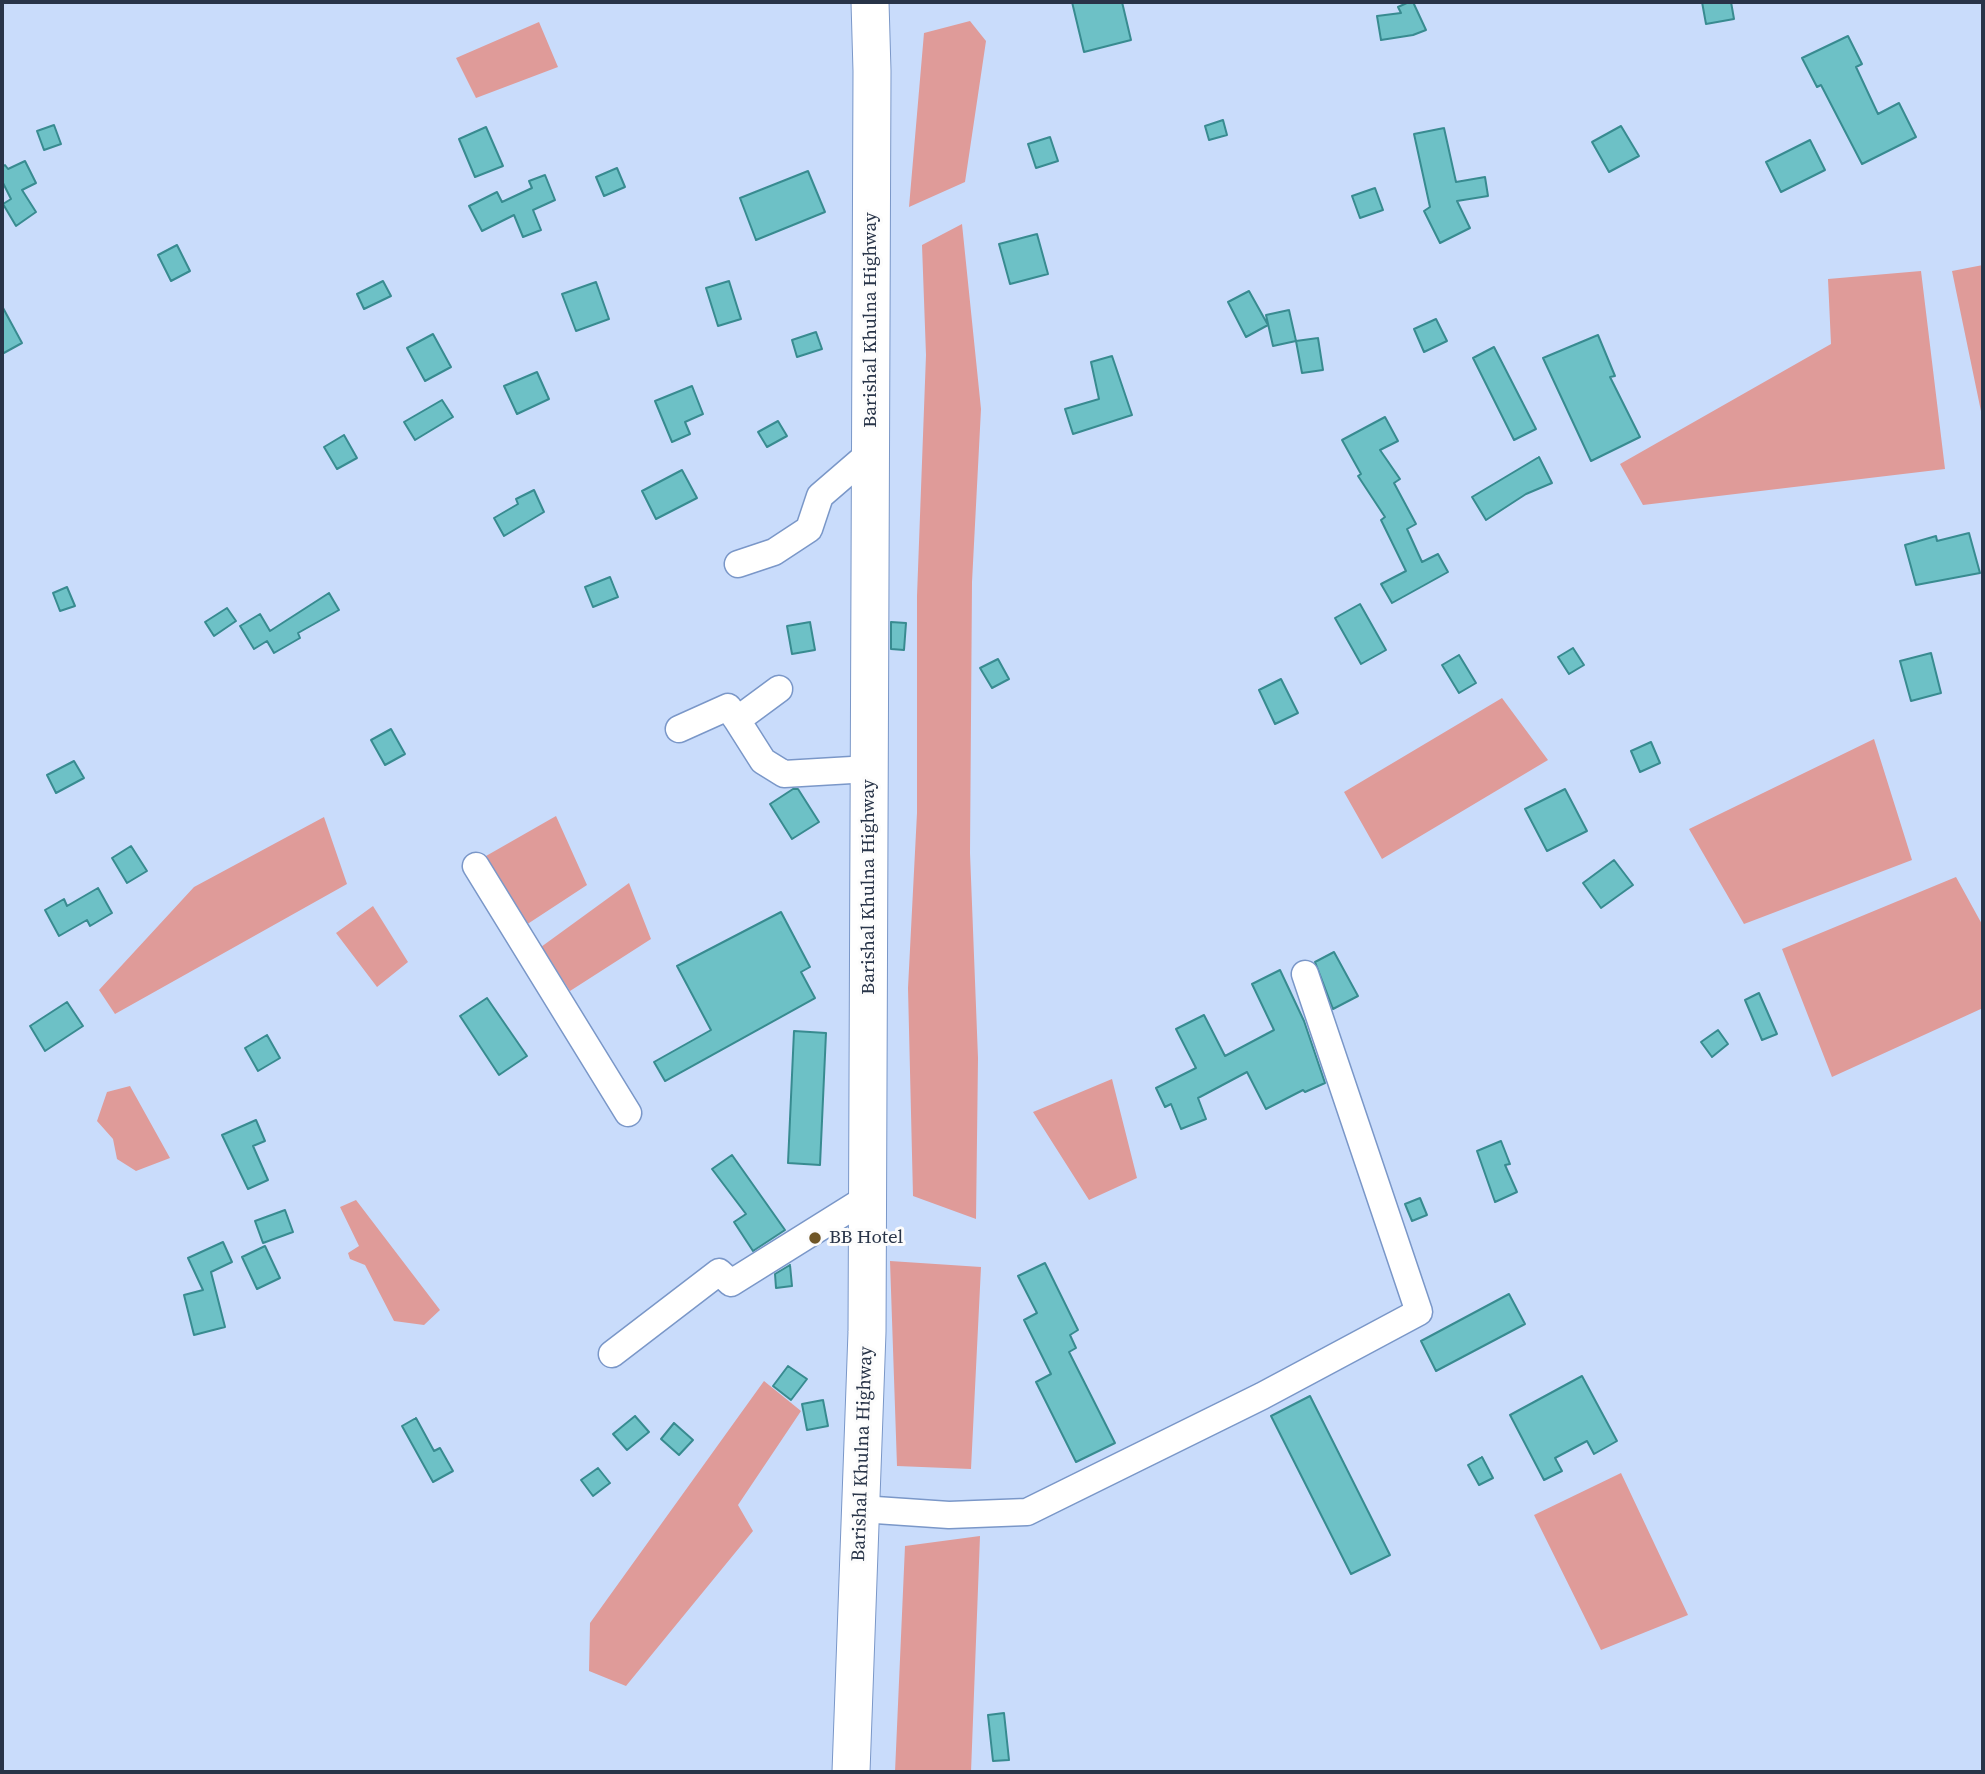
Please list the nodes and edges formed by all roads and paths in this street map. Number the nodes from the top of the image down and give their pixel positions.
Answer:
1 (870, 2) edge
2 (871, 452) junction
3 (738, 564) dead end
4 (779, 689) dead end
5 (737, 720) junction
6 (680, 729) dead end
7 (869, 769) junction
8 (476, 866) dead end
9 (1305, 974) dead end
10 (628, 1113) dead end
11 (867, 1198) junction
12 (612, 1354) dead end
13 (861, 1509) junction
14 (851, 1772) edge

1 - 2 highway, Barishal Khulna Highway
2 - 3 street
2 - 7 highway, Barishal Khulna Highway
4 - 5 street
5 - 6 street
5 - 7 street
7 - 11 highway, Barishal Khulna Highway
8 - 10 street
9 - 13 street
11 - 12 street
11 - 13 highway, Barishal Khulna Highway
13 - 14 highway, Barishal Khulna Highway

